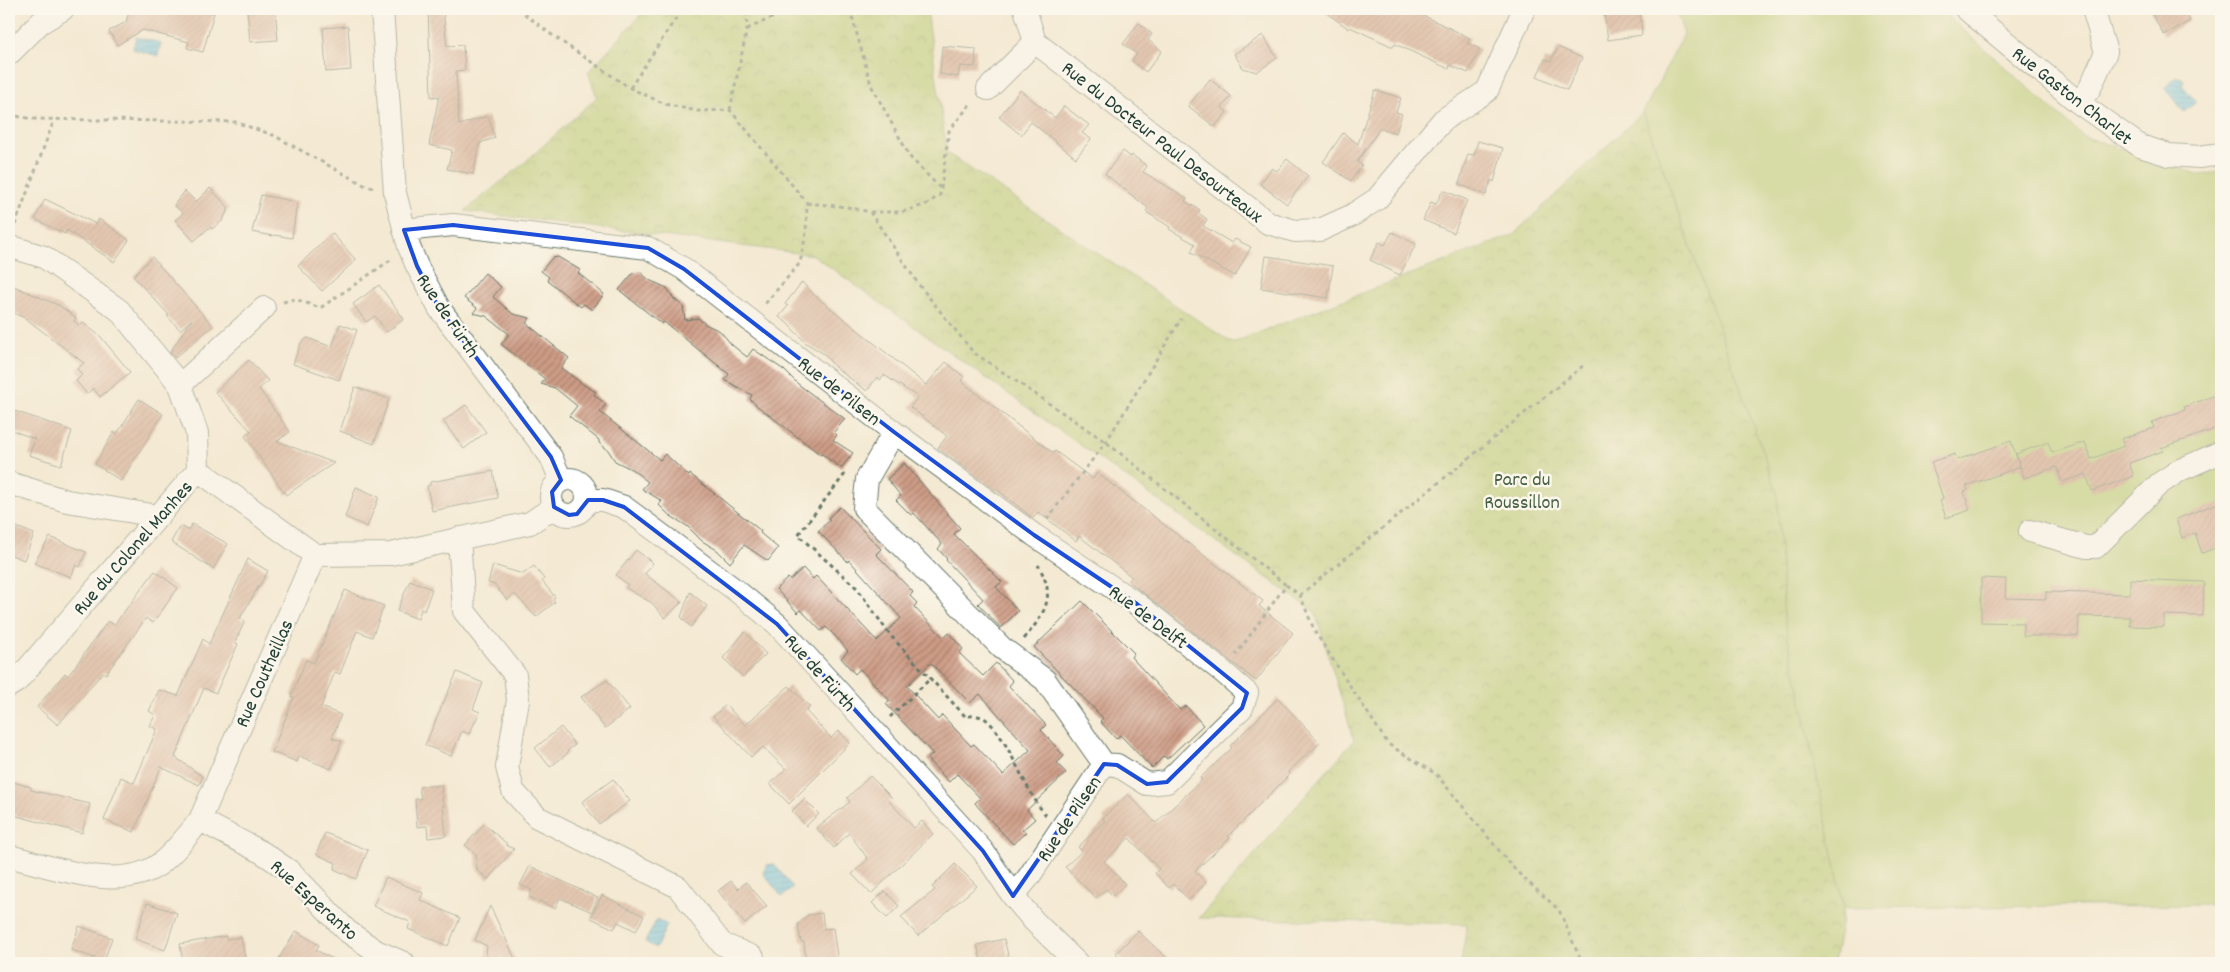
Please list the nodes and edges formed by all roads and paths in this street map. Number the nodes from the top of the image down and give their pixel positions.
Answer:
1 (63, 9) edge
2 (382, 9) edge
3 (518, 9) edge
4 (682, 9) edge
5 (747, 9) edge
6 (792, 9) edge
7 (850, 9) edge
8 (1025, 9) edge
9 (1524, 9) edge
10 (1966, 9) edge
11 (2093, 9) edge
12 (747, 28) junction
13 (1035, 42) junction
14 (9, 54) edge
15 (630, 88) junction
16 (988, 89) joint
17 (2079, 103) junction
18 (730, 110) junction
19 (9, 115) edge
20 (54, 120) junction
21 (2221, 154) edge
22 (940, 188) junction
23 (395, 193) junction
24 (807, 203) junction
25 (870, 212) junction
26 (10, 239) edge
27 (406, 239) junction
28 (264, 308) joint
29 (1181, 319) dead end
30 (750, 320) junction
31 (1584, 364) dead end
32 (180, 385) junction
33 (894, 432) junction
34 (1106, 442) junction
35 (2221, 452) edge
36 (850, 468) dead end
37 (198, 470) junction
38 (561, 480) junction
39 (9, 483) edge
40 (588, 500) junction
41 (554, 507) junction
42 (158, 516) junction
43 (2030, 531) dead end
44 (459, 538) junction
45 (315, 555) junction
46 (1286, 585) junction
47 (1300, 595) junction
48 (1224, 672) junction
49 (930, 679) junction
50 (9, 686) edge
51 (874, 732) junction
52 (1104, 764) junction
53 (200, 820) junction
54 (1062, 827) junction
55 (9, 856) edge
56 (1013, 896) junction
57 (373, 957) edge
58 (753, 957) dead end
59 (404, 963) edge
60 (1077, 963) edge
61 (1582, 963) edge

1 - 14 street
2 - 23 street, Rue de Fürth
3 - 15 path
4 - 15 path
5 - 12 path
6 - 12 path
7 - 22 path
8 - 13 street
9 - 13 street, Rue du Docteur Paul Desourteaux
10 - 17 street, Rue Gaston Charlet
11 - 17 street
12 - 18 path
13 - 16 street
15 - 18 path
16 - 22 path
17 - 21 street, Rue Gaston Charlet
18 - 24 path
19 - 20 path
20 - 23 path
20 - 26 path
22 - 25 path
23 - 27 street, Rue de Fürth
24 - 25 path
24 - 30 path
25 - 34 path
26 - 32 street
27 - 28 path
27 - 30 street, Rue de Pilsen
27 - 38 street, Rue de Fürth
28 - 32 street
29 - 34 path
30 - 33 street, Rue de Pilsen
31 - 47 path
32 - 37 street
33 - 48 street, Rue de Delft
33 - 52 street, Rue de Pilsen
34 - 46 path
35 - 43 street
36 - 49 path
37 - 42 street, Rue du Colonel Manhes
37 - 45 street, Rue du Colonel Manhes
38 - 40 street
38 - 41 street
39 - 42 street
40 - 41 street
40 - 51 street, Rue de Fürth
41 - 44 street
42 - 50 street, Rue du Colonel Manhes
44 - 45 street
44 - 58 street
45 - 53 street, Rue Coutheillas
46 - 47 path
46 - 48 path
47 - 61 path
48 - 52 street, Rue de Delft
49 - 51 path
49 - 54 path
51 - 56 street, Rue de Fürth
52 - 54 street, Rue de Pilsen
53 - 55 street, Rue Coutheillas
53 - 57 street, Rue Esperanto
54 - 56 street, Rue de Pilsen
56 - 60 street, Rue de Fürth
57 - 59 street, Rue Esperanto

